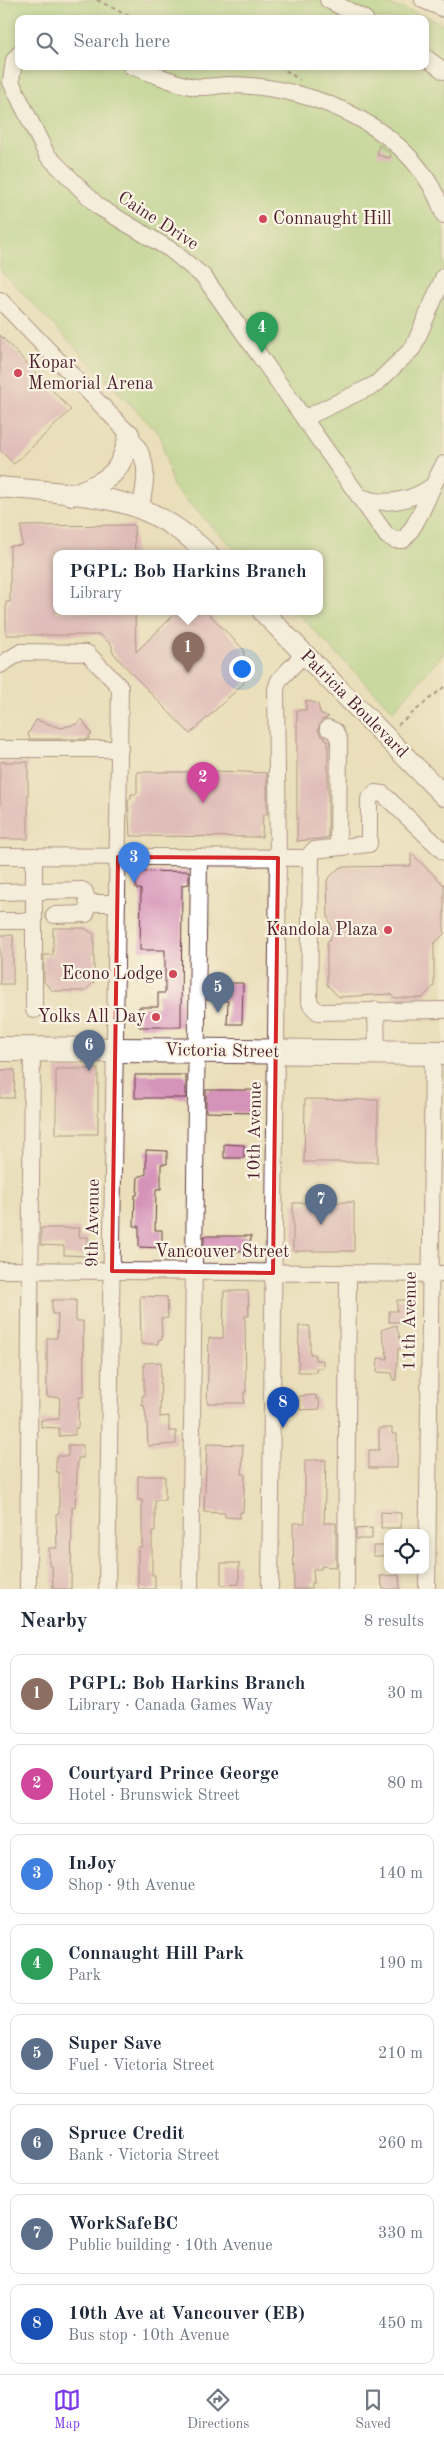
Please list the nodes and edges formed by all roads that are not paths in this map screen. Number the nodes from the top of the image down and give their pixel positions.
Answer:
1 (328, 0) edge
2 (424, 0) edge
3 (444, 8) edge
4 (357, 15) edge
5 (15, 59) edge
6 (429, 60) edge
7 (143, 70) edge
8 (444, 71) edge
9 (444, 215) edge
10 (444, 276) edge
11 (0, 300) edge
12 (305, 418) junction
13 (129, 434) junction
14 (444, 464) edge
15 (0, 487) edge
16 (431, 487) junction
17 (72, 495) junction
18 (359, 496) junction
19 (141, 509) junction
20 (203, 550) edge
21 (266, 615) edge
22 (304, 654) junction
23 (1, 660) edge
24 (328, 728) dead end
25 (0, 749) edge
26 (120, 749) junction
27 (444, 796) edge
28 (338, 847) junction
29 (444, 852) edge
30 (0, 856) edge
31 (34, 856) junction
32 (118, 857) junction
33 (199, 857) junction
34 (278, 858) junction
35 (311, 858) junction
36 (0, 892) edge
37 (34, 892) junction
38 (88, 903) junction
39 (117, 903) junction
40 (54, 915) dead end
41 (0, 921) edge
42 (34, 921) junction
43 (34, 1010) dead end
44 (376, 1010) junction
45 (444, 1010) edge
46 (0, 1048) edge
47 (32, 1049) junction
48 (116, 1050) junction
49 (197, 1051) junction
50 (276, 1052) junction
51 (377, 1052) junction
52 (439, 1053) edge
53 (0, 1270) edge
54 (30, 1271) junction
55 (112, 1271) junction
56 (194, 1272) junction
57 (273, 1273) junction
58 (348, 1274) junction
59 (438, 1274) edge
60 (28, 1589) edge
61 (108, 1589) edge
62 (190, 1589) edge
63 (270, 1589) edge
64 (346, 1589) edge
65 (427, 1589) edge

1 - 4 street
2 - 3 street
5 - 12 street, Caine Drive
6 - 8 street
7 - 9 street
10 - 12 street
11 - 13 street
12 - 18 street, Caine Drive
13 - 17 main road
13 - 19 street
14 - 16 street, Caine Drive
15 - 17 main road
16 - 18 street
16 - 18 street, Caine Drive
17 - 19 main road
19 - 20 main road
21 - 22 main road, Patricia Boulevard
22 - 27 main road, Patricia Boulevard
22 - 34 street, 10th Avenue
23 - 26 street, 9th Avenue
24 - 28 street
25 - 26 street
26 - 32 street, 9th Avenue
28 - 29 street
28 - 35 street
30 - 31 street
31 - 32 street
31 - 37 street
32 - 33 street
32 - 39 street, 9th Avenue
33 - 34 street
33 - 49 street
34 - 35 street
34 - 50 street, 10th Avenue
35 - 44 street
36 - 37 street
37 - 38 street
37 - 42 street
38 - 39 street
38 - 40 street
39 - 48 street, 9th Avenue
41 - 42 street
42 - 43 street
44 - 45 street
44 - 51 street
46 - 47 highway, Victoria Street
47 - 48 highway, Victoria Street
47 - 54 street
48 - 49 highway, Victoria Street
48 - 55 street, 9th Avenue
49 - 50 highway, Victoria Street
49 - 56 street
50 - 51 highway, Victoria Street
50 - 57 street, 10th Avenue
51 - 52 highway, Victoria Street
52 - 59 street, 11th Avenue
53 - 54 street, Vancouver Street
54 - 55 street, Vancouver Street
54 - 60 street
55 - 56 street, Vancouver Street
55 - 61 street, 9th Avenue
56 - 57 street, Vancouver Street
56 - 62 street
57 - 58 street, Vancouver Street
57 - 63 street, 10th Avenue
58 - 59 street, Vancouver Street
58 - 64 street
59 - 65 street, 11th Avenue

